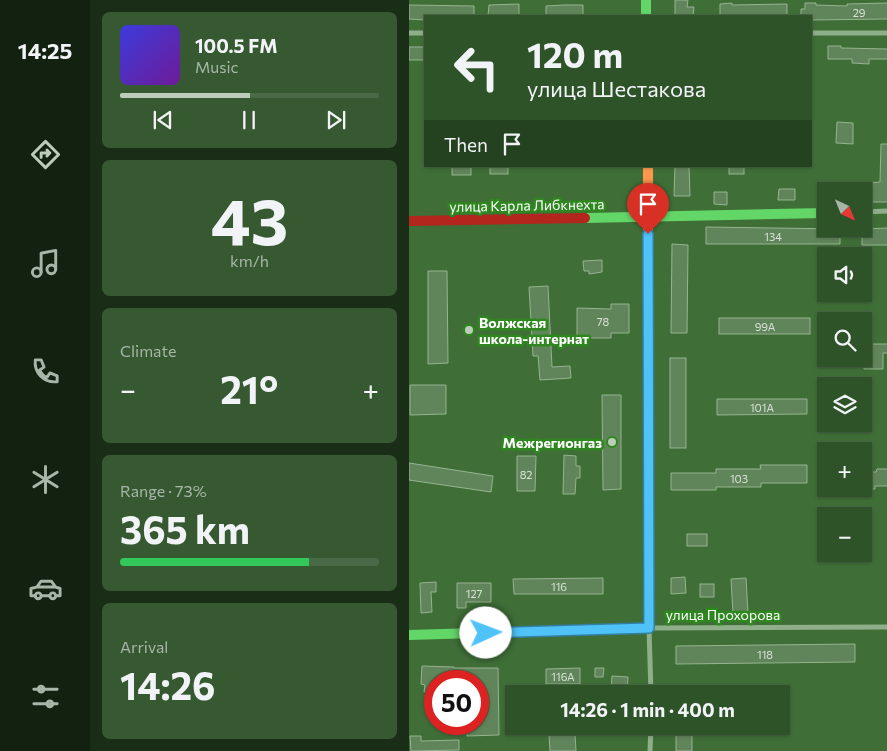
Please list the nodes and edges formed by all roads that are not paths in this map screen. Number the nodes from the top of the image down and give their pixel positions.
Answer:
1 (646, 0) edge
2 (646, 15) edge
3 (409, 33) edge
4 (424, 33) edge
5 (812, 33) edge
6 (887, 33) edge
7 (648, 167) edge
8 (887, 211) edge
9 (872, 212) edge
10 (817, 213) edge
11 (648, 217) junction
12 (409, 221) edge
13 (887, 627) edge
14 (649, 628) junction
15 (409, 635) edge
16 (651, 685) edge
17 (651, 735) edge
18 (651, 751) edge

1 - 2 main road
3 - 4 street
5 - 6 street
7 - 11 main road
8 - 9 street
10 - 11 main road, улица Карла Либкнехта
11 - 12 main road, улица Карла Либкнехта
11 - 14 main road
13 - 14 street, улица Прохорова
14 - 15 main road, улица Прохорова
14 - 16 street
17 - 18 street

